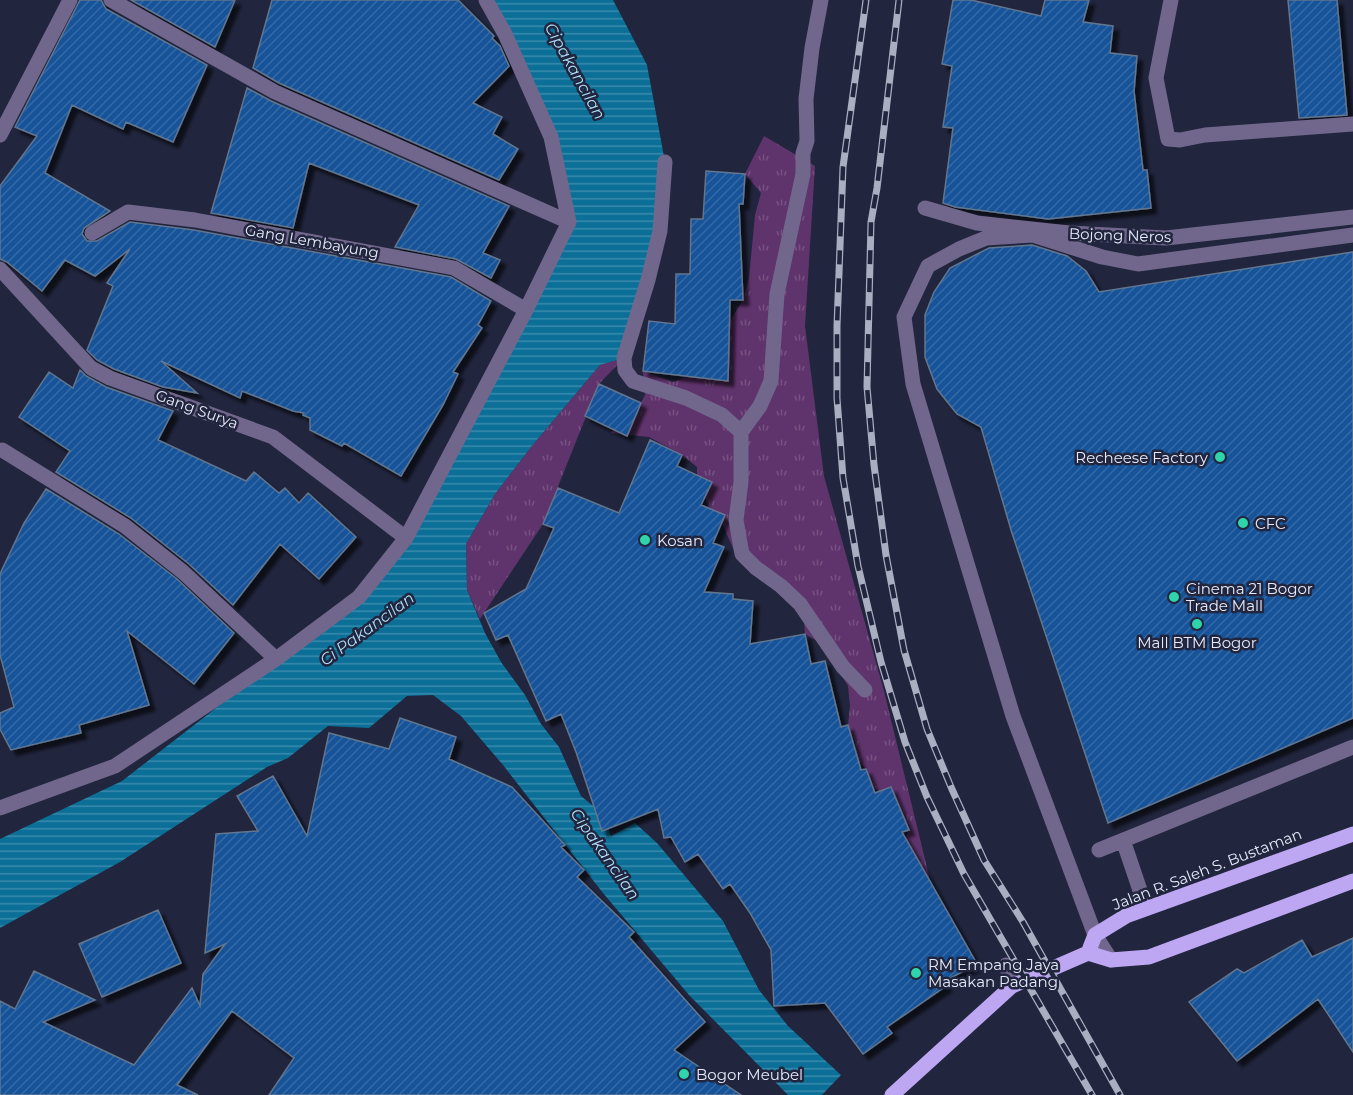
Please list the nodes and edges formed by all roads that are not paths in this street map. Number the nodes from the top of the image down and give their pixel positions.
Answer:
1 (70, 0) edge
2 (486, 0) edge
3 (821, 0) edge
4 (1171, 0) edge
5 (113, 1) edge
6 (1353, 124) edge
7 (0, 135) edge
8 (665, 162) dead end
9 (925, 208) dead end
10 (1353, 217) edge
11 (569, 222) junction
12 (92, 233) dead end
13 (1353, 235) edge
14 (0, 269) edge
15 (526, 310) junction
16 (741, 432) junction
17 (1, 450) edge
18 (406, 538) junction
19 (276, 659) junction
20 (865, 690) dead end
21 (1353, 747) edge
22 (0, 808) edge
23 (1353, 834) edge
24 (1123, 840) junction
25 (1099, 850) dead end
26 (1353, 881) edge
27 (1146, 908) junction
28 (1095, 935) junction
29 (1089, 953) junction
30 (1111, 960) junction
31 (1006, 965) dead end
32 (1012, 986) junction
33 (895, 1092) edge

1 - 7 street
2 - 11 street
3 - 16 street
4 - 6 street
5 - 11 street
8 - 16 street
9 - 10 street, Bojong Neros
11 - 15 street
12 - 15 street, Gang Lembayung
13 - 28 street
14 - 18 street, Gang Surya
15 - 18 street
16 - 20 street
17 - 19 street
18 - 19 street
19 - 22 street
21 - 24 street
23 - 27 main road, Jalan R. Saleh S. Bustaman
24 - 25 street
24 - 27 street
26 - 30 main road
27 - 28 main road, Jalan R. Saleh S. Bustaman
28 - 29 main road
28 - 30 street
29 - 30 main road
29 - 32 main road
31 - 32 street
32 - 33 main road

